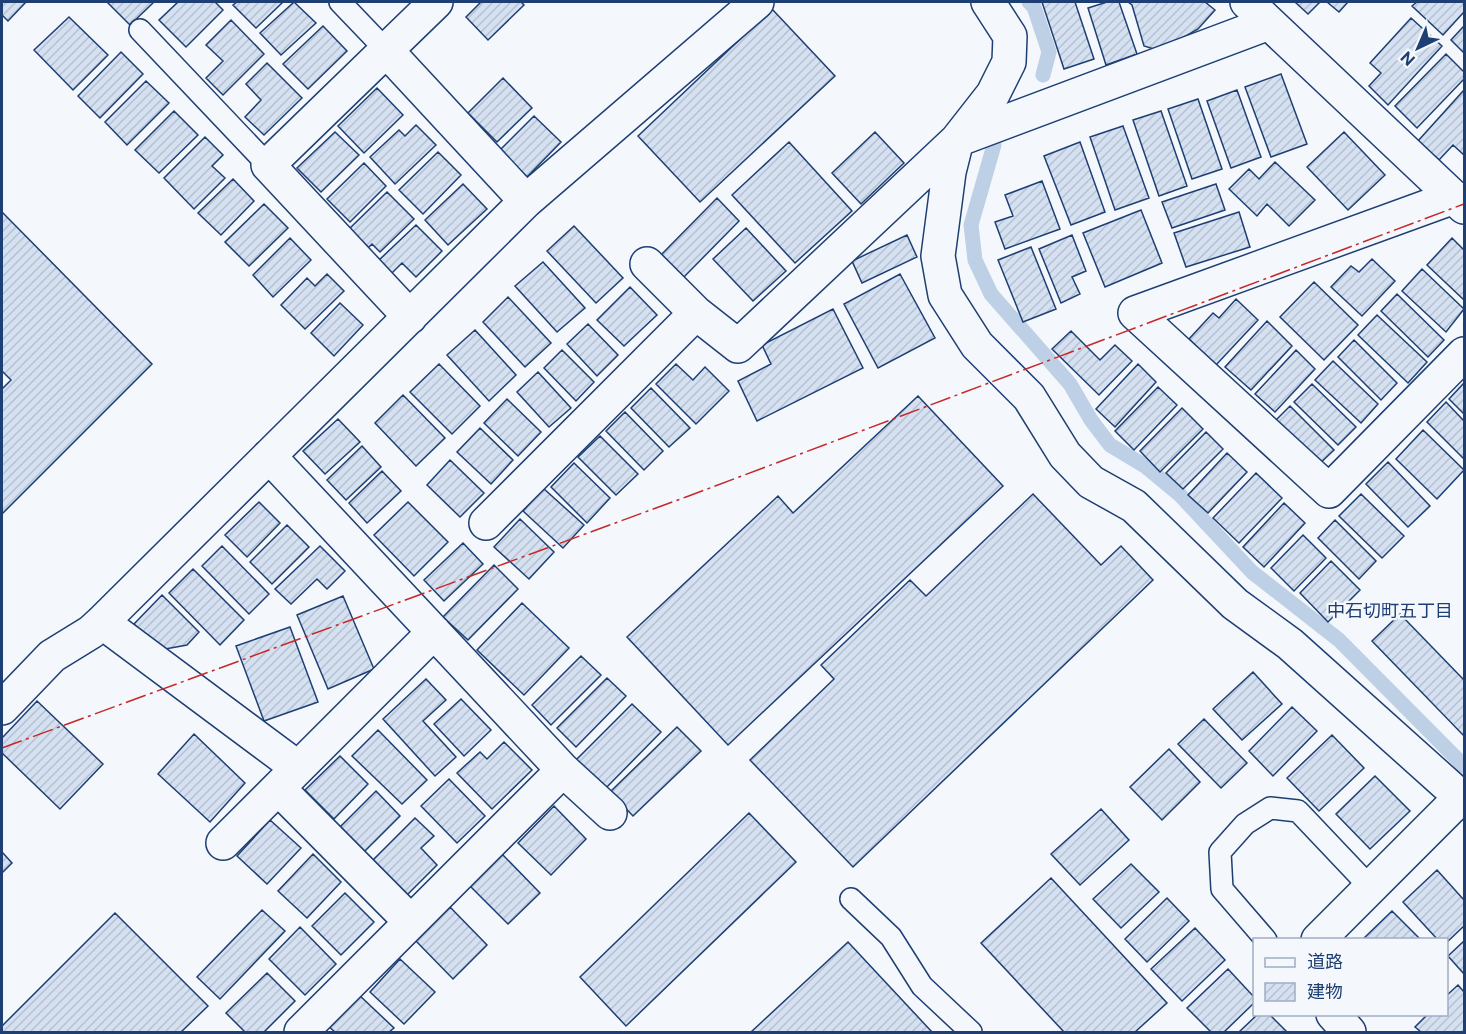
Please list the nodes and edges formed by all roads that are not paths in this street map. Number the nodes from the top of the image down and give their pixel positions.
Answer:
1 (340, 2) edge
2 (436, 2) edge
3 (757, 2) edge
4 (988, 2) edge
5 (1258, 12) edge
6 (140, 30) dead end
7 (385, 49) junction
8 (957, 140) junction
9 (268, 165) junction
10 (526, 201) junction
11 (1459, 202) edge
12 (647, 264) dead end
13 (696, 313) junction
14 (410, 317) junction
15 (1464, 354) edge
16 (269, 456) junction
17 (486, 523) dead end
18 (102, 622) junction
19 (434, 632) junction
20 (2, 708) edge
21 (563, 770) junction
22 (288, 778) junction
23 (1463, 799) edge
24 (610, 813) dead end
25 (223, 843) dead end
26 (1370, 886) junction
27 (851, 899) dead end
28 (411, 922) junction
29 (1265, 938) edge
30 (1319, 938) edge
31 (1335, 1016) edge
32 (301, 1032) edge
33 (971, 1032) edge
34 (1349, 1032) edge

1 - 7 lane
2 - 7 street
3 - 10 street
4 - 8 street
5 - 8 street
5 - 11 street
6 - 9 lane
7 - 9 street
7 - 10 street
8 - 13 street
8 - 23 street
9 - 14 street
10 - 14 street
11 - 15 street
12 - 13 street
13 - 17 street
14 - 16 street
16 - 18 street
16 - 19 street
18 - 20 street
18 - 22 street
19 - 21 street
19 - 22 street
21 - 24 street
21 - 28 street
22 - 25 street
22 - 28 street
23 - 26 street
26 - 29 lane
26 - 30 street
27 - 33 lane
28 - 32 street
31 - 34 street

